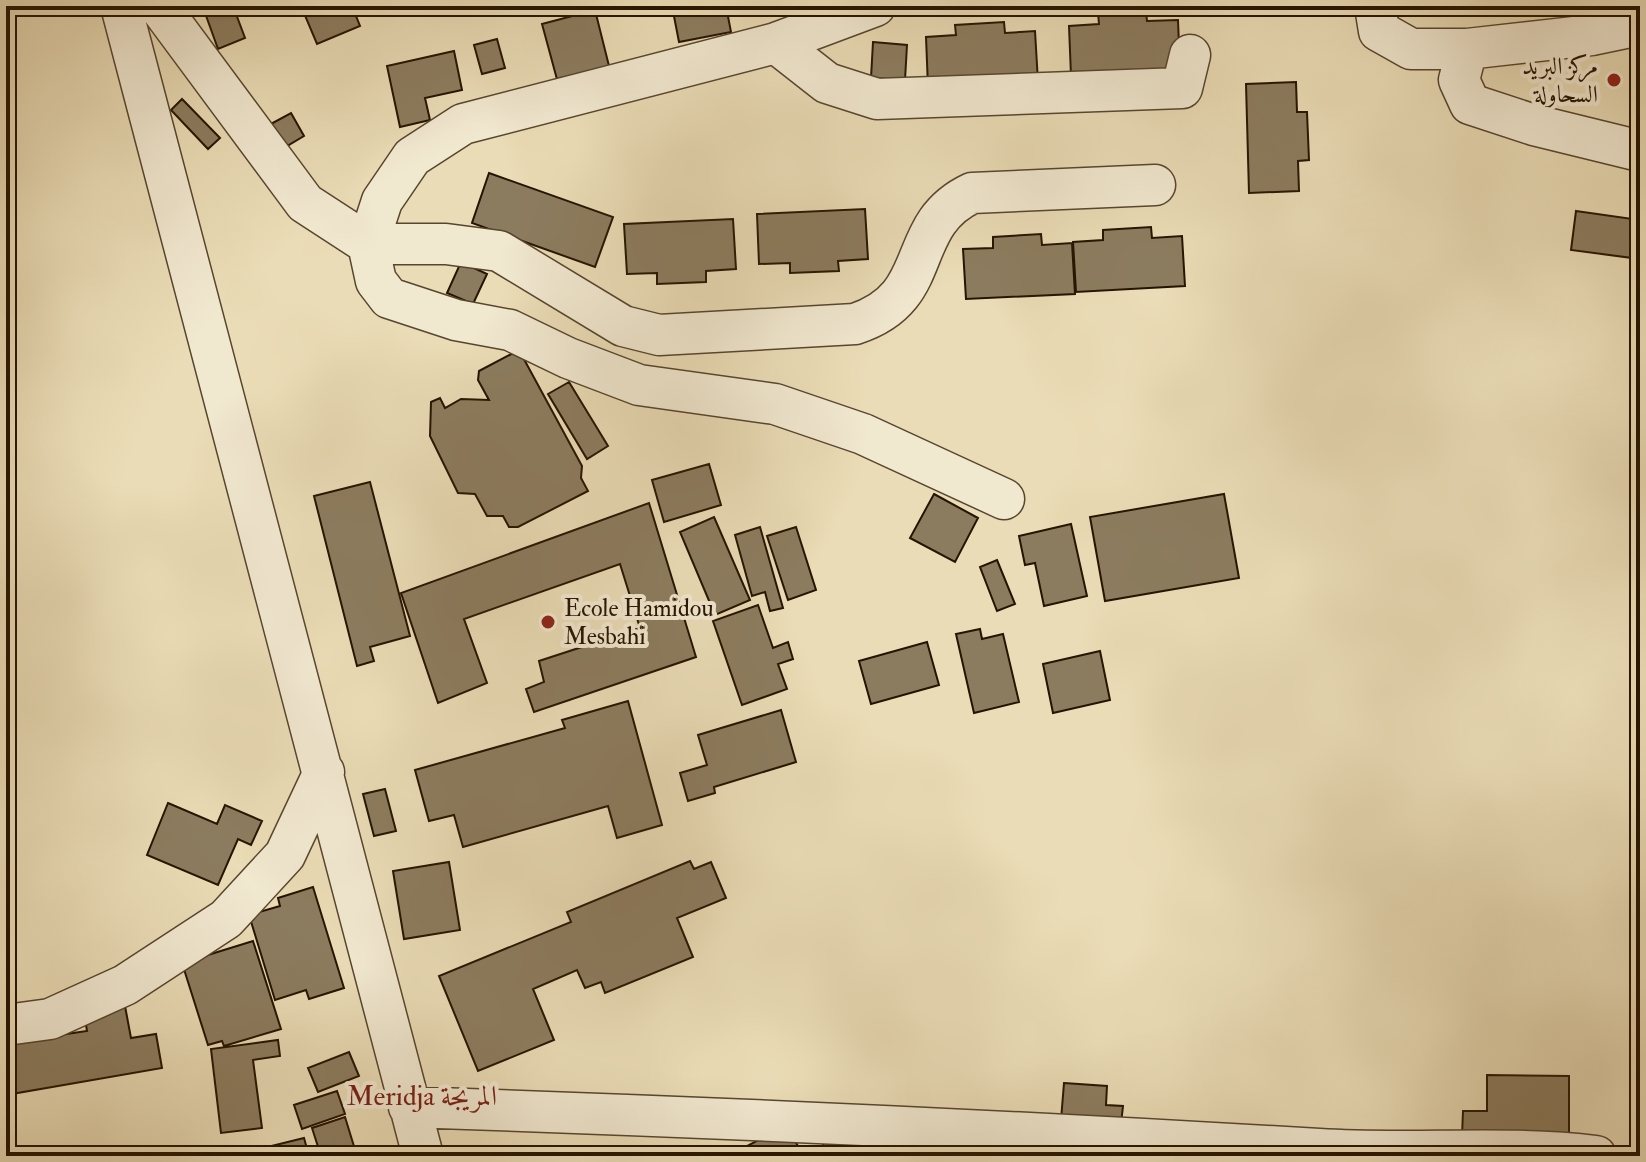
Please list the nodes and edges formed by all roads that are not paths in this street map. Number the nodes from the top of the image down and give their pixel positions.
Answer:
1 (121, 6) edge
2 (159, 6) edge
3 (875, 6) edge
4 (1375, 6) edge
5 (1640, 25) edge
6 (776, 43) junction
7 (1467, 49) junction
8 (1190, 55) dead end
9 (1640, 151) edge
10 (1155, 185) dead end
11 (368, 244) junction
12 (1004, 499) dead end
13 (324, 772) junction
14 (6, 1025) edge
15 (409, 1107) junction
16 (423, 1156) edge
17 (1596, 1156) edge

1 - 13 street
2 - 11 street
3 - 6 street
4 - 7 street
5 - 7 street
6 - 8 street
6 - 11 street
7 - 9 street
10 - 11 street
11 - 12 street
13 - 14 street
13 - 15 street
15 - 16 street
15 - 17 street

